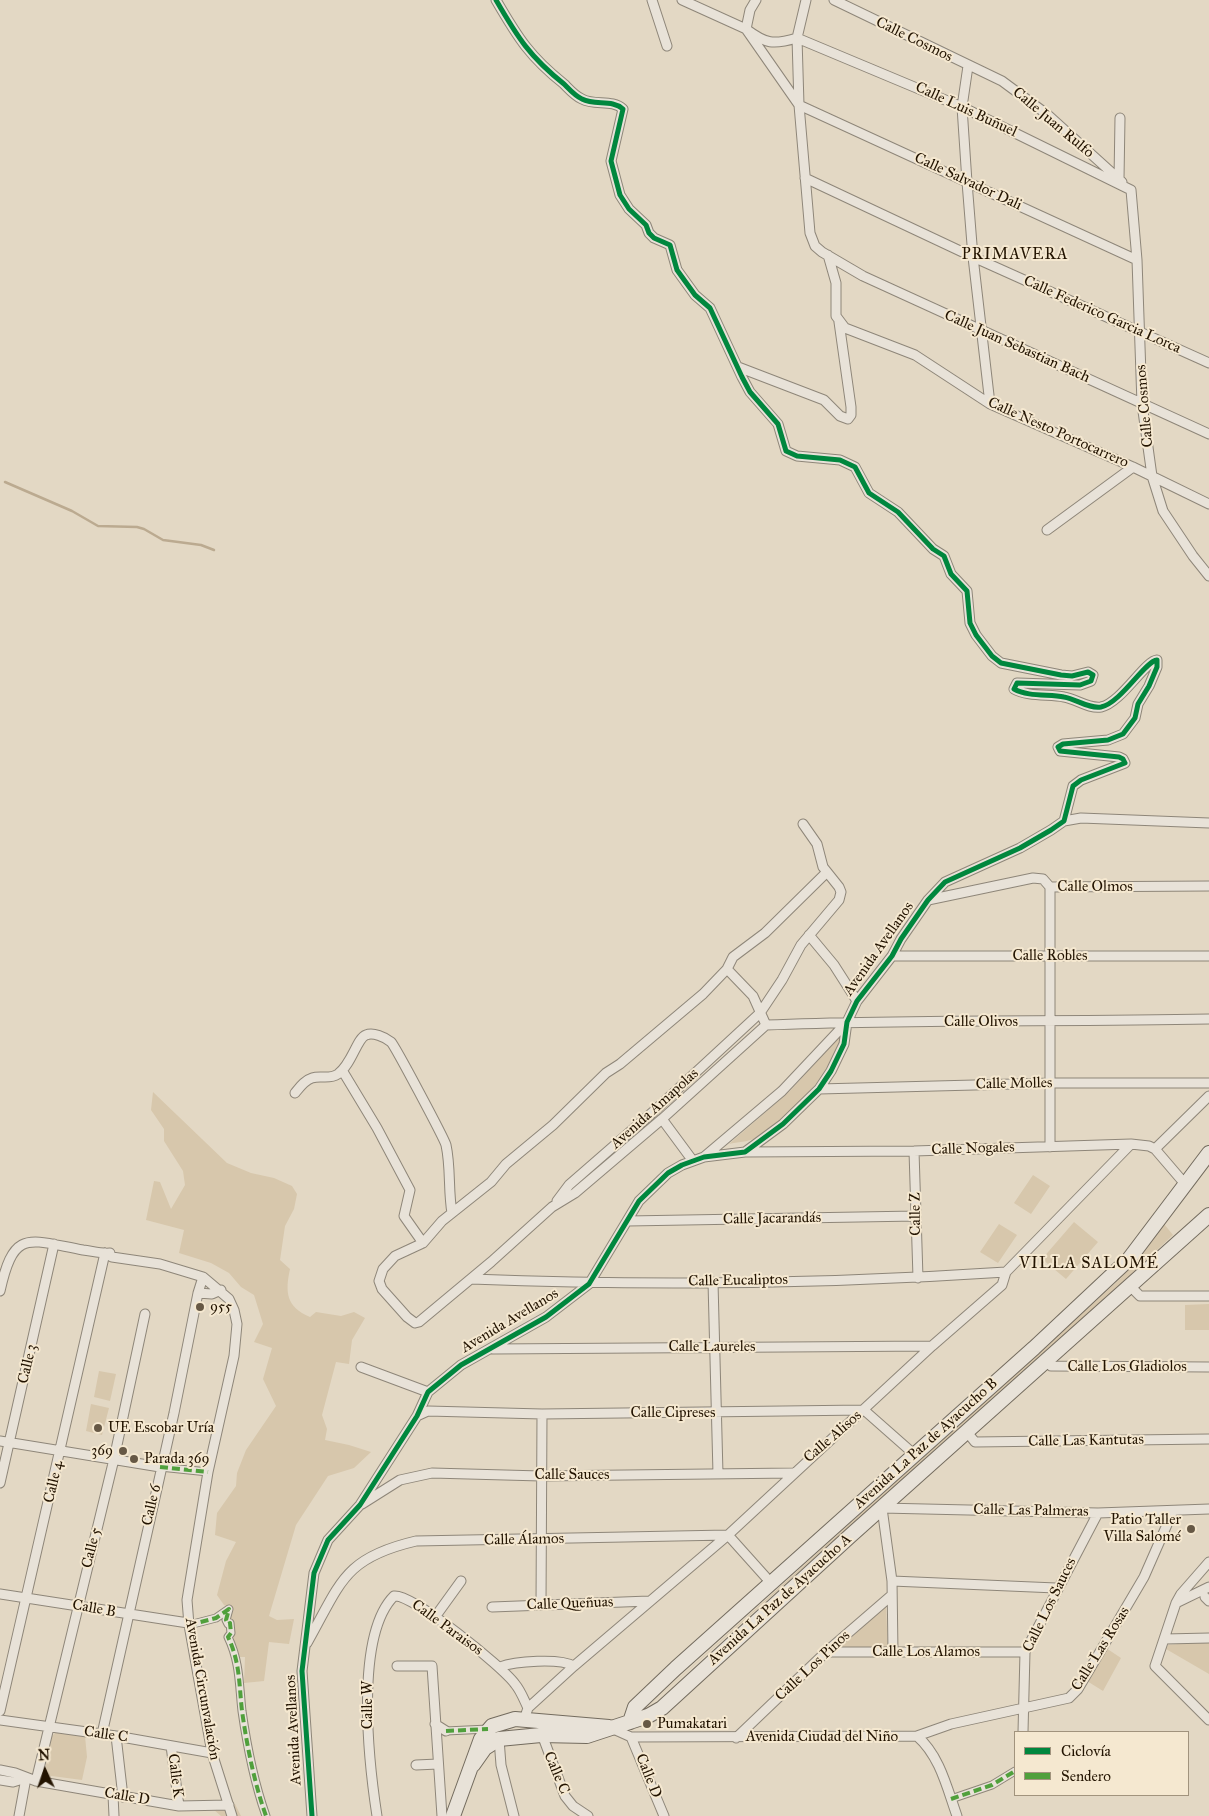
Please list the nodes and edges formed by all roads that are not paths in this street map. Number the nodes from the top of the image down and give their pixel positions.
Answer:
1 (496, 0) edge
2 (652, 0) edge
3 (682, 0) edge
4 (756, 0) edge
5 (806, 0) edge
6 (834, 0) edge
7 (746, 29) junction
8 (797, 38) junction
9 (667, 46) dead end
10 (968, 66) junction
11 (799, 104) junction
12 (962, 107) junction
13 (1120, 118) dead end
14 (805, 178) junction
15 (1118, 179) junction
16 (967, 182) junction
17 (1131, 190) junction
18 (828, 255) junction
19 (973, 257) junction
20 (1137, 260) junction
21 (839, 322) junction
22 (982, 332) junction
23 (1140, 333) junction
24 (1209, 363) edge
25 (738, 367) junction
26 (990, 404) junction
27 (1142, 404) junction
28 (1209, 434) edge
29 (1134, 467) junction
30 (1152, 476) junction
31 (1209, 504) edge
32 (1046, 530) dead end
33 (1209, 576) edge
34 (1064, 820) junction
35 (1209, 823) edge
36 (803, 824) dead end
37 (827, 872) junction
38 (1209, 886) edge
39 (1050, 887) junction
40 (928, 900) junction
41 (809, 935) junction
42 (892, 956) junction
43 (1209, 956) edge
44 (1052, 957) junction
45 (727, 969) junction
46 (857, 1001) junction
47 (760, 1013) junction
48 (1209, 1019) edge
49 (848, 1022) junction
50 (1052, 1022) junction
51 (766, 1025) junction
52 (342, 1070) junction
53 (1052, 1082) junction
54 (1209, 1083) edge
55 (818, 1089) junction
56 (295, 1093) dead end
57 (1209, 1096) edge
58 (662, 1119) junction
59 (1131, 1144) junction
60 (1050, 1147) junction
61 (1155, 1149) junction
62 (914, 1151) junction
63 (745, 1152) junction
64 (1209, 1152) edge
65 (704, 1157) junction
66 (693, 1161) junction
67 (1185, 1184) junction
68 (552, 1207) junction
69 (452, 1213) junction
70 (916, 1216) junction
71 (1209, 1216) edge
72 (628, 1221) junction
73 (423, 1243) junction
74 (54, 1244) junction
75 (105, 1253) junction
76 (1006, 1272) junction
77 (202, 1276) junction
78 (918, 1278) junction
79 (471, 1279) junction
80 (713, 1282) junction
81 (588, 1284) junction
82 (1130, 1286) junction
83 (221, 1290) junction
84 (0, 1291) edge
85 (198, 1292) junction
86 (1209, 1296) edge
87 (145, 1314) dead end
88 (932, 1346) junction
89 (715, 1347) junction
90 (491, 1349) junction
91 (1046, 1361) junction
92 (361, 1367) dead end
93 (1209, 1367) edge
94 (428, 1392) junction
95 (864, 1410) junction
96 (716, 1412) junction
97 (542, 1414) junction
98 (417, 1416) junction
99 (967, 1432) junction
100 (1209, 1439) edge
101 (4, 1442) edge
102 (61, 1450) junction
103 (915, 1455) junction
104 (114, 1459) junction
105 (160, 1467) junction
106 (208, 1472) junction
107 (793, 1473) junction
108 (718, 1474) junction
109 (541, 1476) junction
110 (0, 1483) edge
111 (360, 1505) junction
112 (882, 1508) junction
113 (1209, 1509) edge
114 (1173, 1511) junction
115 (1098, 1513) junction
116 (728, 1534) junction
117 (541, 1540) junction
118 (1209, 1562) edge
119 (461, 1580) dead end
120 (892, 1581) junction
121 (771, 1583) junction
122 (1209, 1587) edge
123 (1056, 1588) junction
124 (0, 1594) edge
125 (892, 1595) junction
126 (26, 1598) junction
127 (392, 1598) joint
128 (648, 1601) junction
129 (1176, 1603) junction
130 (541, 1604) junction
131 (78, 1605) junction
132 (492, 1607) dead end
133 (127, 1614) junction
134 (435, 1617) junction
135 (188, 1624) junction
136 (1209, 1638) edge
137 (1165, 1639) junction
138 (305, 1646) junction
139 (826, 1652) junction
140 (893, 1652) junction
141 (1025, 1652) junction
142 (397, 1666) dead end
143 (574, 1666) junction
144 (500, 1667) junction
145 (1024, 1707) junction
146 (0, 1711) edge
147 (526, 1714) junction
148 (0, 1720) edge
149 (1209, 1720) edge
150 (630, 1722) junction
151 (435, 1724) junction
152 (609, 1727) junction
153 (49, 1728) junction
154 (542, 1728) junction
155 (488, 1729) junction
156 (446, 1731) joint
157 (1023, 1731) edge
158 (102, 1734) junction
159 (116, 1736) junction
160 (917, 1736) junction
161 (632, 1737) junction
162 (736, 1738) junction
163 (499, 1739) junction
164 (171, 1746) junction
165 (212, 1753) junction
166 (438, 1764) junction
167 (416, 1765) dead end
168 (473, 1765) junction
169 (0, 1770) edge
170 (1014, 1772) edge
171 (26, 1778) junction
172 (0, 1780) edge
173 (36, 1780) junction
174 (113, 1795) junction
175 (123, 1797) junction
176 (951, 1799) junction
177 (229, 1805) junction
178 (185, 1810) edge
179 (19, 1816) edge
180 (114, 1816) edge
181 (232, 1816) edge
182 (266, 1816) edge
183 (312, 1816) edge
184 (377, 1816) edge
185 (442, 1816) edge
186 (453, 1816) edge
187 (514, 1816) edge
188 (588, 1816) edge
189 (664, 1816) edge
190 (956, 1816) edge

1 - 25 street
2 - 9 street
3 - 7 street
4 - 7 street
5 - 8 street
6 - 10 street, Calle Cosmos
7 - 8 street
7 - 11 street
8 - 11 street
8 - 12 street, Calle Luis Buñuel
10 - 12 street
10 - 15 street, Calle Juan Rulfo
11 - 14 street
11 - 16 street, Calle Salvador Dali
12 - 16 street
12 - 17 street, Calle Luis Buñuel
13 - 15 street
14 - 18 street
14 - 19 street, Calle Federico Garcia Lorca
15 - 17 street, Calle Juan Rulfo
16 - 19 street
16 - 20 street, Calle Salvador Dali
17 - 20 street, Calle Cosmos
18 - 21 street
18 - 22 street, Calle Juan Sebastian Bach
19 - 22 street
19 - 23 street, Calle Federico Garcia Lorca
20 - 23 street, Calle Cosmos
21 - 25 street
21 - 26 street, Calle Nesto Portocarrero
22 - 26 street
22 - 27 street, Calle Juan Sebastian Bach
23 - 24 street, Calle Federico Garcia Lorca
23 - 27 street, Calle Cosmos
25 - 34 street
26 - 29 street, Calle Nesto Portocarrero
27 - 28 street, Calle Juan Sebastian Bach
27 - 30 street, Calle Cosmos
29 - 30 street, Calle Nesto Portocarrero
29 - 32 street
30 - 31 street, Calle Nesto Portocarrero
30 - 33 street, Calle Cosmos
34 - 35 street
34 - 40 street, Avenida Avellanos
36 - 37 street
37 - 41 street, Avenida Amapolas
37 - 45 street
38 - 39 street, Calle Olmos
39 - 40 street, Calle Olmos
39 - 44 street
40 - 42 street, Avenida Avellanos
41 - 46 street
41 - 47 street, Avenida Amapolas
42 - 44 street, Calle Robles
42 - 46 street, Avenida Avellanos
43 - 44 street, Calle Robles
44 - 50 street
45 - 47 street
45 - 69 street
46 - 49 street, Avenida Avellanos
47 - 51 street
47 - 68 street, Avenida Amapolas
48 - 50 street, Calle Olivos
49 - 50 street, Calle Olivos
49 - 51 street, Calle Olivos
49 - 55 street, Avenida Avellanos
49 - 65 street
50 - 53 street
51 - 58 street, Avenida Amapolas
52 - 56 street
52 - 69 street
52 - 73 street
53 - 54 street, Calle Molles
53 - 55 street, Calle Molles
53 - 60 street
55 - 63 street, Avenida Avellanos
57 - 61 street
58 - 66 street
58 - 68 street, Avenida Amapolas
59 - 60 street, Calle Nogales
59 - 61 street, Calle Nogales
59 - 76 street, Calle Alisos
60 - 62 street, Calle Nogales
61 - 67 street
62 - 63 street, Calle Nogales
62 - 70 street, Calle Z
63 - 65 street, Avenida Avellanos
64 - 67 main road, Avenida La Paz de Ayacucho B
65 - 66 street, Avenida Avellanos
66 - 72 street, Avenida Avellanos
67 - 103 main road, Avenida La Paz de Ayacucho B
68 - 79 street, Avenida Amapolas
69 - 73 street
70 - 72 street, Calle Jacarandás
70 - 78 street, Calle Z
71 - 82 main road, Avenida La Paz de Ayacucho A
72 - 81 street, Avenida Avellanos
73 - 79 street, Avenida Amapolas
74 - 75 street
74 - 84 street
74 - 101 street, Calle 3
75 - 77 street, Avenida Circunvalación
75 - 102 street, Calle 4
76 - 78 street, Calle Eucaliptos
76 - 88 street, Calle Alisos
77 - 83 street, Avenida Circunvalación
77 - 85 street, Calle 6
78 - 80 street, Calle Eucaliptos
79 - 81 street, Calle Eucaliptos
80 - 81 street, Calle Eucaliptos
80 - 89 street
81 - 90 street, Avenida Avellanos
82 - 86 street
82 - 91 main road, Avenida La Paz de Ayacucho A
83 - 85 street
83 - 106 street, Avenida Circunvalación
85 - 105 street, Calle 6
87 - 104 street, Calle 5
88 - 89 street, Calle Laureles
88 - 95 street, Calle Alisos
89 - 90 street, Calle Laureles
89 - 96 street
90 - 94 street, Avenida Avellanos
91 - 93 street, Calle Los Gladiolos
91 - 99 main road, Avenida La Paz de Ayacucho A
92 - 94 street
94 - 98 street, Avenida Avellanos
95 - 96 street, Calle Cipreses
95 - 103 street
95 - 107 street, Calle Alisos
96 - 97 street, Calle Cipreses
96 - 108 street
97 - 98 street, Calle Cipreses
97 - 109 street
98 - 111 street, Avenida Avellanos
99 - 100 street, Calle Las Kantutas
99 - 112 main road, Avenida La Paz de Ayacucho A
101 - 102 street
101 - 110 street, Calle 3
102 - 104 street
102 - 126 street, Calle 4
103 - 121 main road, Avenida La Paz de Ayacucho B
104 - 105 street
104 - 131 street, Calle 5
105 - 106 street
105 - 133 street, Calle 6
106 - 135 street, Avenida Circunvalación
107 - 108 street, Calle Sauces
107 - 116 street, Calle Alisos
108 - 109 street, Calle Sauces
109 - 111 street, Calle Sauces
109 - 117 street
111 - 138 street, Avenida Avellanos
112 - 115 street, Calle Las Palmeras
112 - 120 street
112 - 150 main road, Avenida La Paz de Ayacucho A
113 - 114 street, Calle Las Palmeras
114 - 115 street, Calle Las Palmeras
114 - 145 street, Calle Las Rosas
115 - 123 street, Calle Los Sauces
116 - 117 street, Calle Álamos
116 - 121 street
116 - 128 street, Calle Alisos
117 - 130 street
117 - 138 street, Calle Álamos
118 - 129 street
119 - 134 street
120 - 123 street
120 - 125 street
121 - 150 main road, Avenida La Paz de Ayacucho B
122 - 129 street
123 - 141 street, Calle Los Sauces
124 - 126 street, Calle B
125 - 139 street, Calle Los Pinos
125 - 140 street
126 - 131 street, Calle B
126 - 146 street, Calle 4
127 - 134 street, Calle Paraisos
127 - 184 street, Calle W
128 - 130 street, Calle Queñuas
128 - 143 street, Calle Alisos
129 - 137 street
130 - 132 street, Calle Queñuas
131 - 133 street, Calle B
131 - 153 street, Calle 5
133 - 135 street, Calle B
133 - 158 street, Calle 6
134 - 144 street, Calle Paraisos
135 - 165 street, Avenida Circunvalación
135 - 182 street
136 - 137 street
137 - 149 street
138 - 183 street, Avenida Avellanos
139 - 140 street, Calle Los Alamos
139 - 162 street, Calle Los Pinos
140 - 141 street, Calle Los Alamos
141 - 145 street, Calle Los Sauces
142 - 151 street
143 - 144 street
143 - 147 street, Calle Alisos
144 - 147 street, Calle Paraisos
145 - 157 street, Calle Los Sauces
145 - 160 street, Calle Las Rosas
147 - 154 main road, Avenida Ciudad del Niño
147 - 155 main road, Avenida Ciudad del Niño
148 - 153 street, Calle C
150 - 152 main road, Avenida La Paz de Ayacucho A
151 - 156 street
151 - 166 street
152 - 154 main road, Avenida Ciudad del Niño
152 - 161 street, Avenida Ciudad del Niño
153 - 158 street, Calle C
153 - 173 street, Calle 5
154 - 163 main road, Avenida Ciudad del Niño
154 - 188 street, Calle C
155 - 156 street
155 - 168 main road
158 - 159 street, Calle C
159 - 164 street, Calle C
159 - 175 street
160 - 162 street, Avenida Ciudad del Niño
160 - 176 street, Avenida Ciudad del Niño
161 - 162 street, Avenida Ciudad del Niño
161 - 189 street, Calle D
163 - 168 main road
163 - 187 street
164 - 165 street, Calle C
164 - 178 street, Calle K
165 - 177 street, Avenida Circunvalación
166 - 167 street
166 - 185 street
168 - 186 main road
169 - 171 street, Calle D
170 - 176 street
171 - 172 street, Calle D
171 - 173 street, Calle D
171 - 179 street
173 - 174 street, Calle D
174 - 175 street, Calle D
174 - 180 street
175 - 178 street, Calle D
176 - 190 street, Avenida Ciudad del Niño
177 - 178 street, Calle D
177 - 181 street, Avenida Circunvalación

